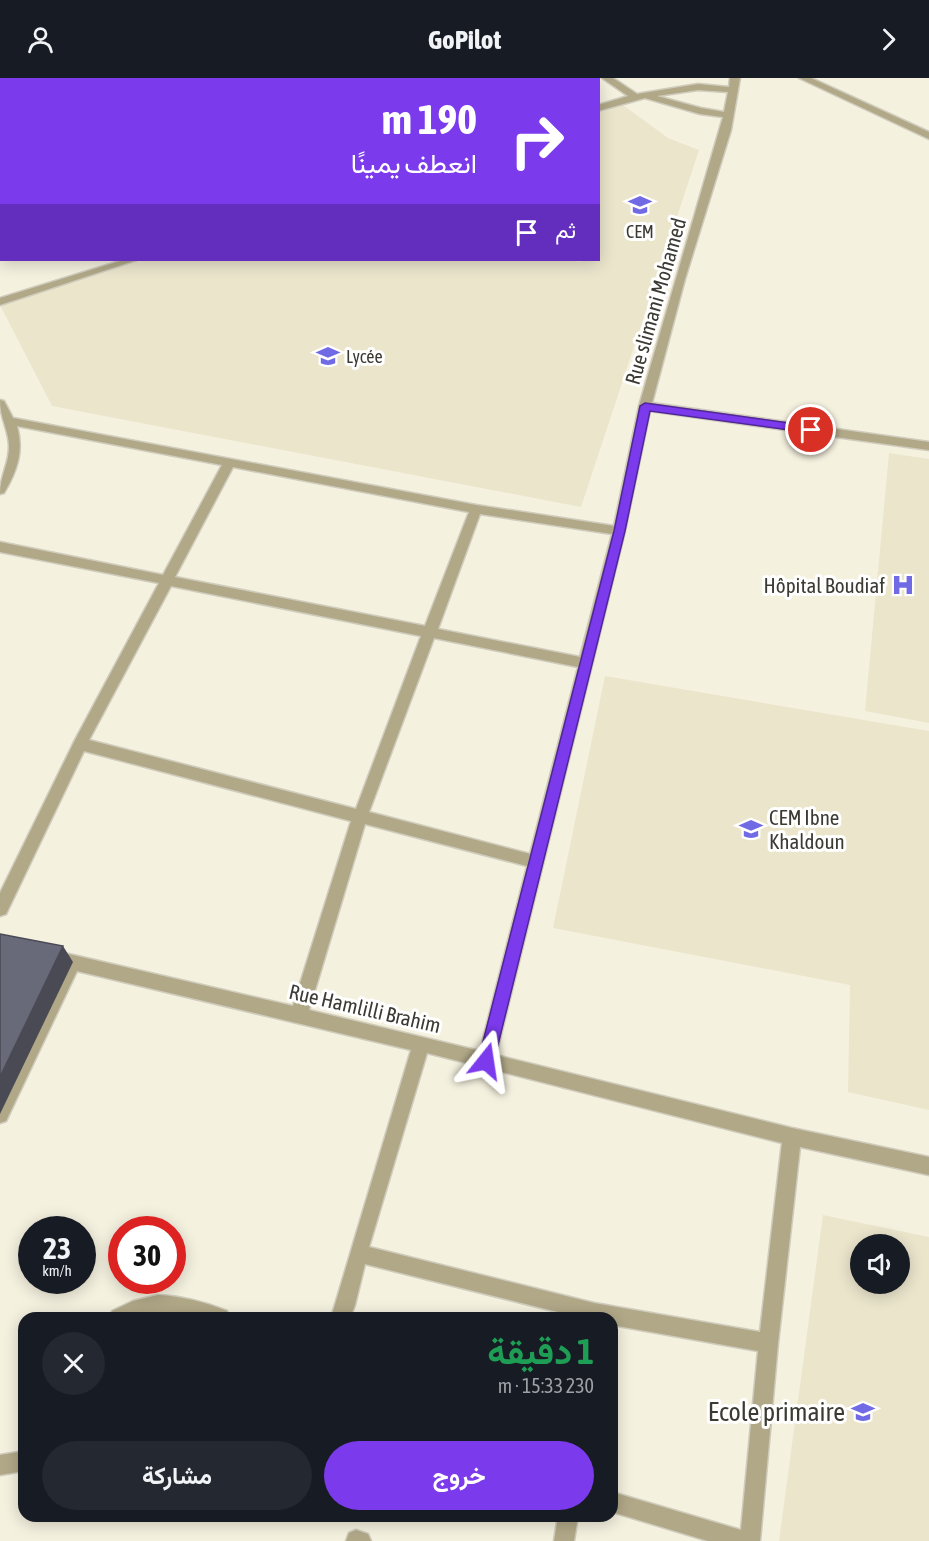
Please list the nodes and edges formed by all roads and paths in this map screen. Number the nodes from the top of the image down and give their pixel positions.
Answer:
1 (607, 78) edge
2 (804, 78) edge
3 (733, 84) edge
4 (646, 96) junction
5 (635, 97) junction
6 (600, 107) edge
7 (727, 116) junction
8 (929, 136) edge
9 (127, 261) edge
10 (0, 303) edge
11 (0, 404) edge
12 (645, 406) junction
13 (10, 421) junction
14 (929, 446) edge
15 (230, 462) junction
16 (0, 490) edge
17 (476, 509) junction
18 (619, 531) junction
19 (0, 547) edge
20 (167, 581) junction
21 (428, 633) junction
22 (584, 663) junction
23 (80, 744) junction
24 (360, 817) junction
25 (536, 862) junction
26 (0, 909) edge
27 (42, 956) edge
28 (73, 962) junction
29 (299, 1015) junction
30 (421, 1044) junction
31 (486, 1061) junction
32 (0, 1115) edge
33 (792, 1137) junction
34 (929, 1166) edge
35 (358, 1253) junction
36 (129, 1312) edge
37 (195, 1312) edge
38 (343, 1312) edge
39 (583, 1312) edge
40 (618, 1319) edge
41 (768, 1343) junction
42 (18, 1462) edge
43 (0, 1465) edge
44 (618, 1504) edge
45 (567, 1522) edge
46 (564, 1541) edge
47 (742, 1541) edge
48 (750, 1541) edge

1 - 5 street
2 - 8 street
3 - 4 street
3 - 7 street, Rue slimani Mohamed
4 - 5 street
4 - 7 street
5 - 6 street
7 - 12 street, Rue slimani Mohamed
9 - 10 street
11 - 13 street
12 - 14 street
12 - 18 street, Rue slimani Mohamed
13 - 15 street
13 - 16 street
15 - 17 street
15 - 20 street
17 - 18 street
17 - 21 street
18 - 22 street, Rue slimani Mohamed
19 - 20 street
20 - 21 street
20 - 23 street
21 - 22 street
21 - 24 street
22 - 25 street, Rue slimani Mohamed
23 - 24 street
23 - 26 street
24 - 25 street
24 - 29 street
25 - 31 street, Rue slimani Mohamed
27 - 28 street, Rue Hamlilli Brahim
28 - 29 street, Rue Hamlilli Brahim
28 - 32 street
29 - 30 street, Rue Hamlilli Brahim
30 - 31 street, Rue Hamlilli Brahim
30 - 35 street
31 - 33 street, Rue Hamlilli Brahim
33 - 34 street, Rue Hamlilli Brahim
33 - 41 street
35 - 38 street
35 - 39 street
36 - 37 street
40 - 41 street
41 - 48 street
42 - 43 street
44 - 47 street
45 - 46 street

